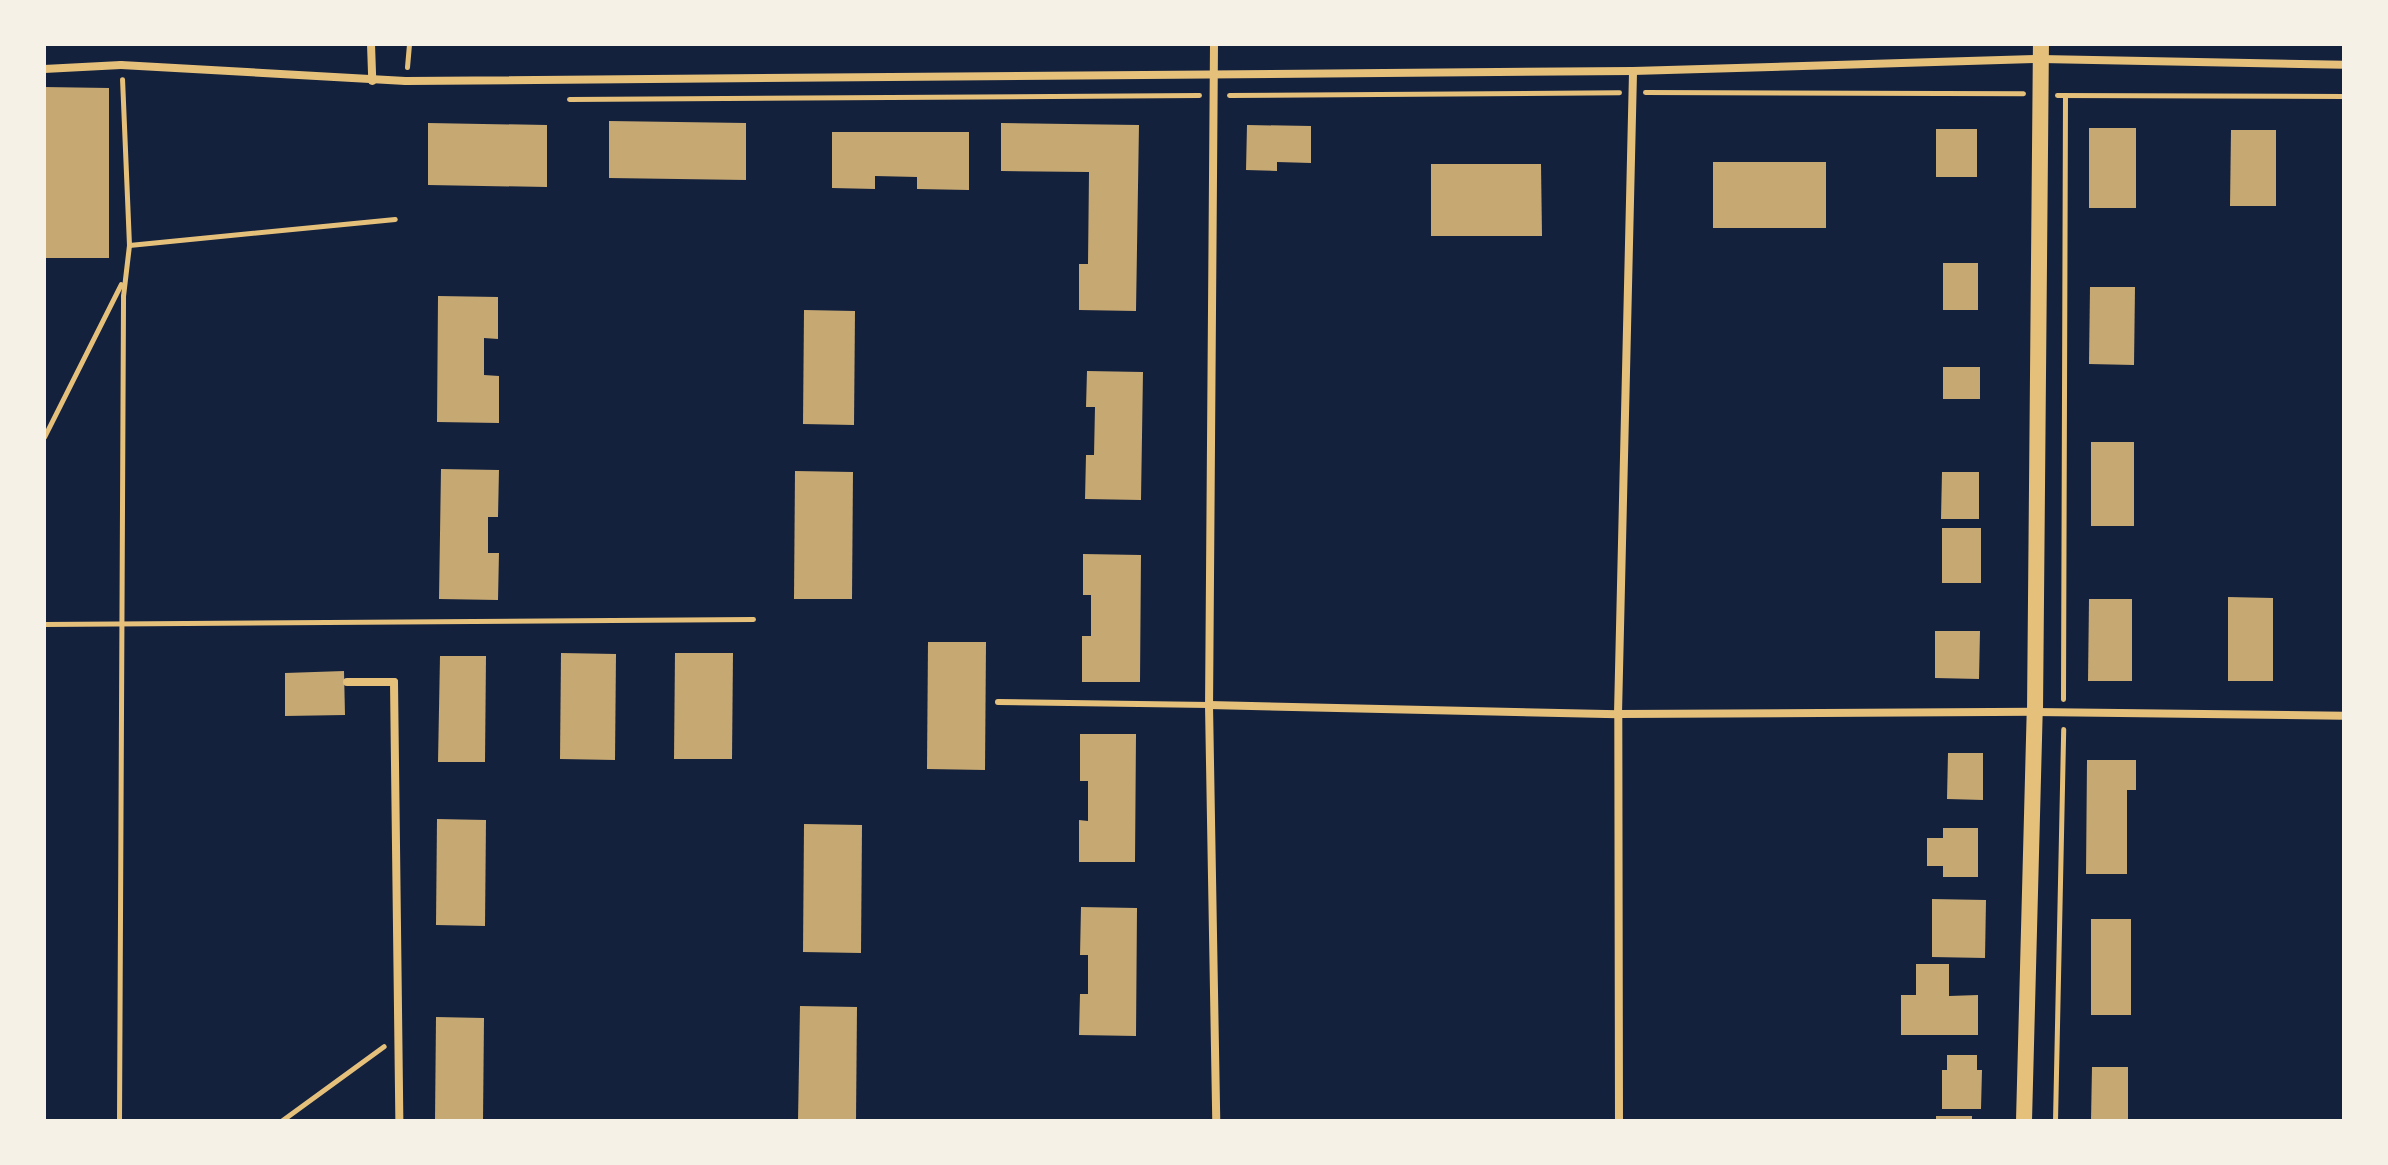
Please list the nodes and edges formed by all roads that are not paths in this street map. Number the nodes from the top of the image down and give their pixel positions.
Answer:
1 (371, 44) edge
2 (1214, 44) edge
3 (2041, 52) edge
4 (2344, 65) edge
5 (44, 69) edge
6 (1633, 71) junction
7 (1214, 75) junction
8 (372, 81) junction
9 (347, 682) dead end
10 (998, 702) dead end
11 (1209, 705) junction
12 (2035, 712) junction
13 (1618, 714) junction
14 (2344, 716) edge
15 (399, 1121) edge
16 (1216, 1121) edge
17 (1619, 1121) edge
18 (2024, 1121) edge

1 - 8 street
2 - 7 street
3 - 4 street
3 - 6 street
3 - 12 main road
5 - 8 street
6 - 7 street
6 - 13 street
7 - 8 street
7 - 11 street
9 - 15 street
10 - 11 lane
11 - 13 street
11 - 16 street
12 - 13 street
12 - 14 street
12 - 18 main road
13 - 17 street

